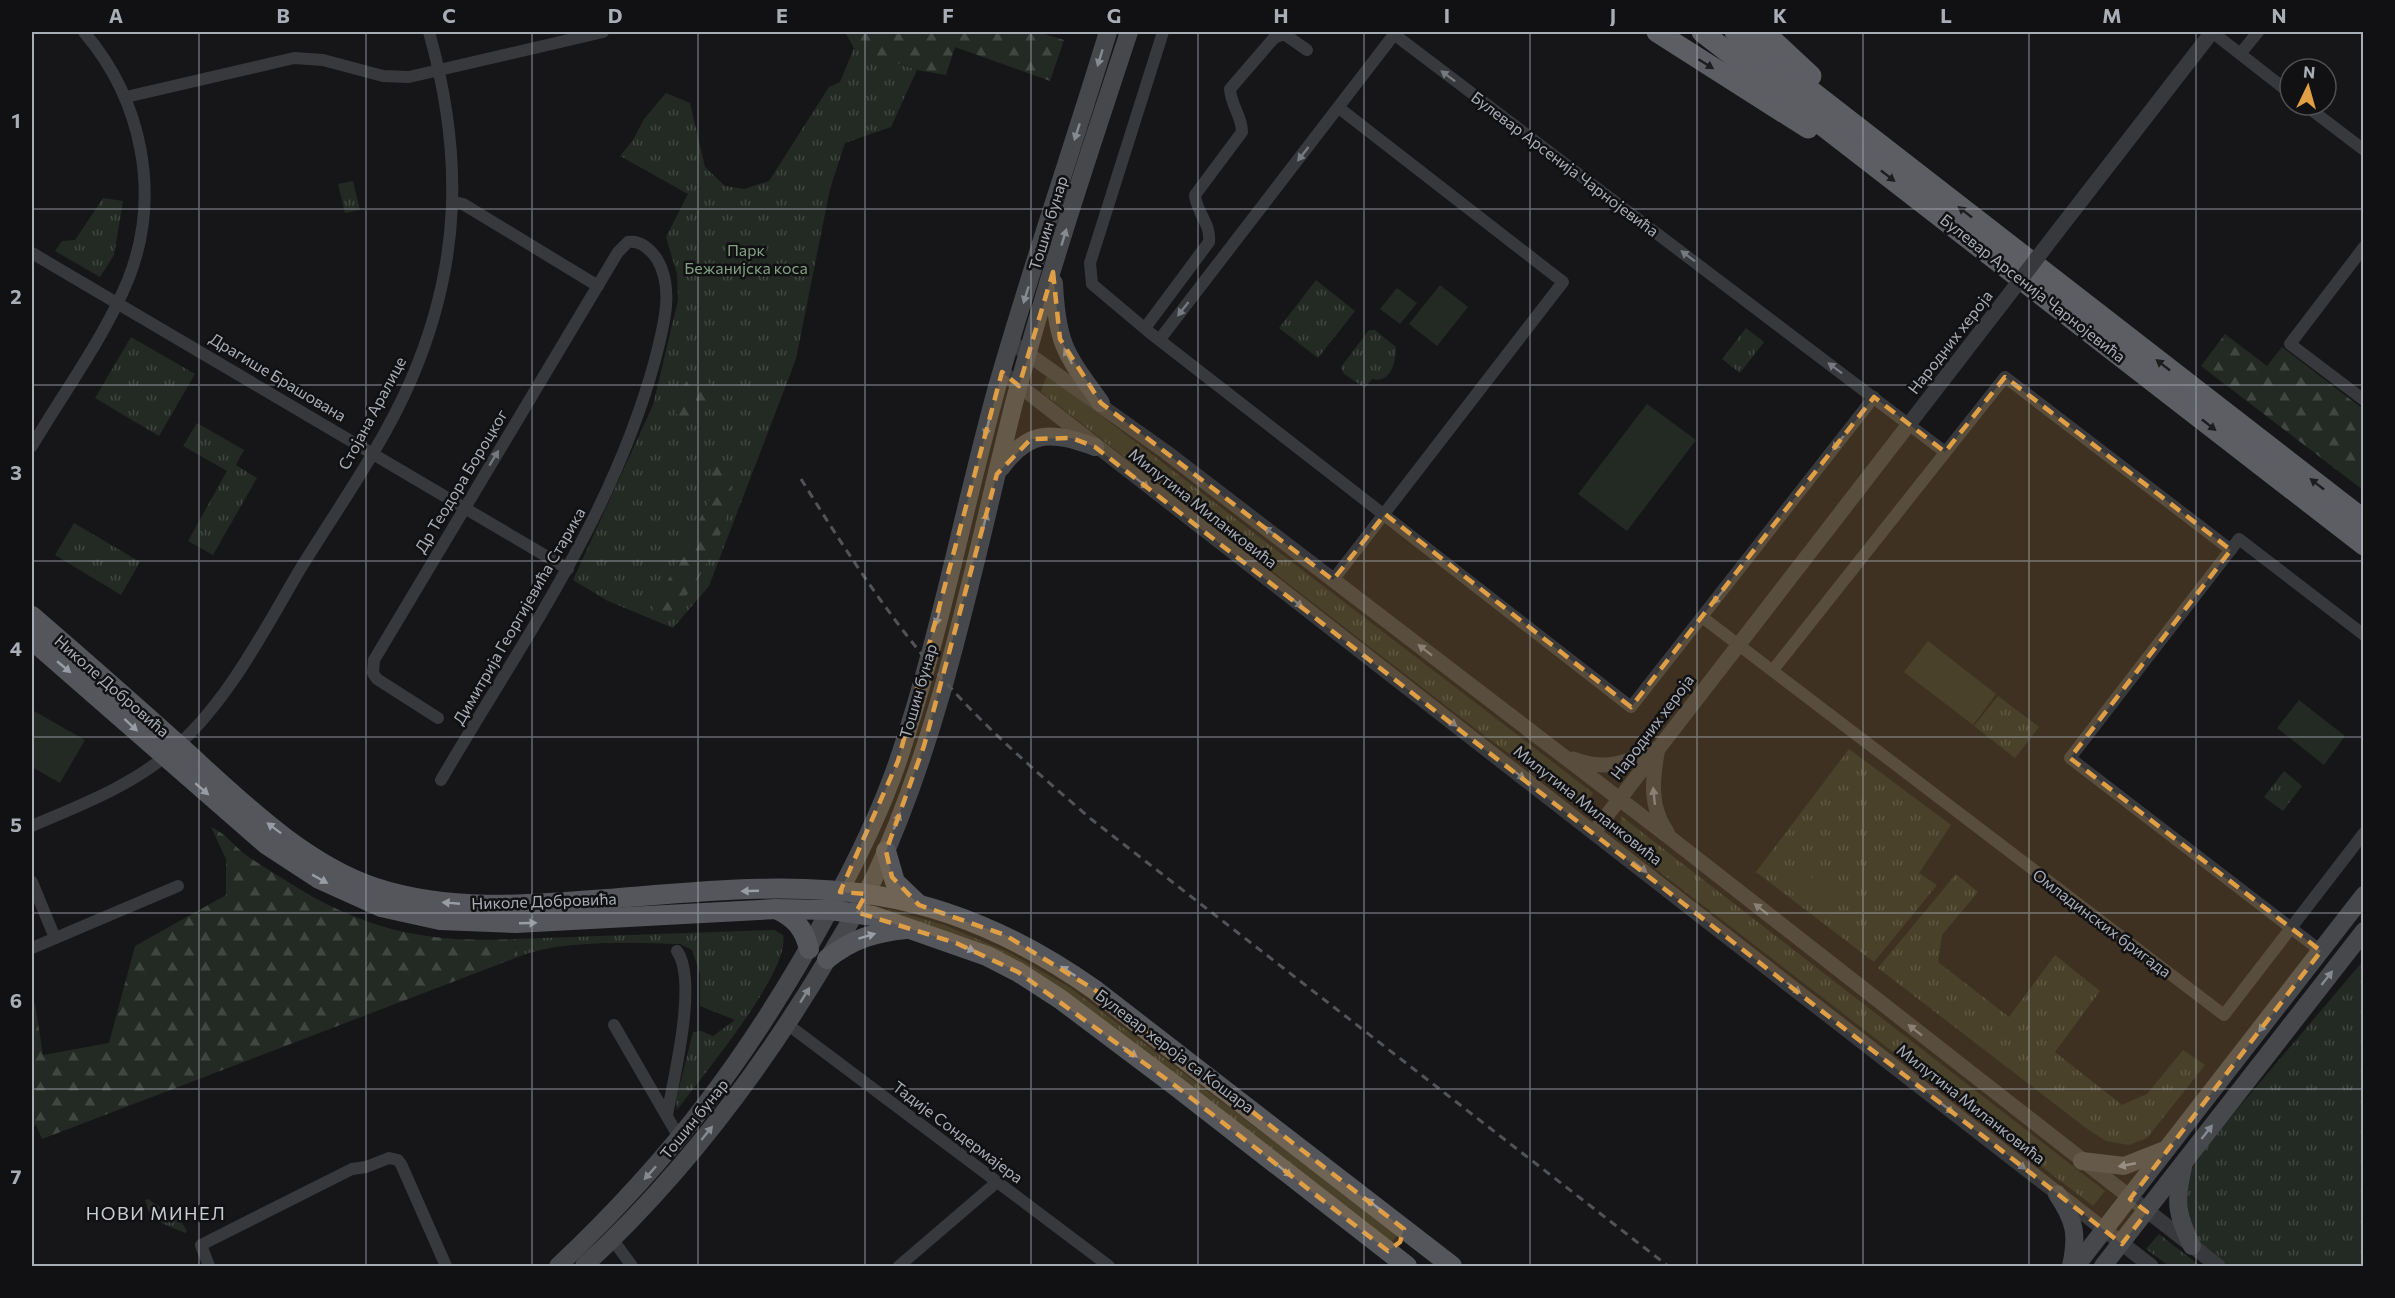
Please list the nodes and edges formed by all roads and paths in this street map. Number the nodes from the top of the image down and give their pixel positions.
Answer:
1 (84, 32) edge
2 (429, 32) edge
3 (603, 32) edge
4 (1108, 32) edge
5 (1128, 32) edge
6 (1163, 32) edge
7 (1657, 32) edge
8 (1702, 32) edge
9 (1735, 32) edge
10 (1764, 32) edge
11 (2212, 32) edge
12 (2258, 32) edge
13 (1396, 33) edge
14 (1307, 50) dead end
15 (2240, 54) junction
16 (440, 71) junction
17 (2278, 84) edge
18 (126, 97) junction
19 (1339, 108) junction
20 (2321, 117) edge
21 (1849, 134) junction
22 (2364, 150) edge
23 (454, 202) junction
24 (628, 242) joint
25 (32, 253) edge
26 (2362, 253) edge
27 (1053, 272) junction
28 (598, 286) junction
29 (118, 302) junction
30 (1145, 328) junction
31 (1160, 339) junction
32 (1011, 342) junction
33 (1028, 353) junction
34 (1002, 372) junction
35 (1019, 386) junction
36 (1878, 400) junction
37 (2364, 400) edge
38 (1101, 403) junction
39 (1909, 424) junction
40 (32, 446) edge
41 (1095, 447) junction
42 (371, 452) junction
43 (1945, 452) junction
44 (997, 474) junction
45 (464, 508) junction
46 (1384, 514) junction
47 (2364, 520) edge
48 (2364, 545) edge
49 (2230, 550) junction
50 (568, 569) junction
51 (1333, 580) junction
52 (32, 616) edge
53 (1702, 617) junction
54 (2364, 635) edge
55 (32, 640) edge
56 (1739, 644) junction
57 (1773, 670) junction
58 (438, 718) dead end
59 (1659, 748) junction
60 (172, 751) junction
61 (1561, 755) junction
62 (441, 780) dead end
63 (1620, 800) junction
64 (32, 825) edge
65 (1594, 832) junction
66 (2364, 833) edge
67 (1673, 840) junction
68 (886, 851) junction
69 (32, 882) edge
70 (178, 886) dead end
71 (840, 892) junction
72 (866, 894) junction
73 (2364, 895) edge
74 (919, 905) junction
75 (776, 909) junction
76 (830, 909) junction
77 (856, 912) junction
78 (912, 928) junction
79 (2291, 928) junction
80 (2364, 932) edge
81 (56, 938) junction
82 (32, 948) edge
83 (808, 949) junction
84 (677, 951) dead end
85 (2321, 951) junction
86 (828, 959) junction
87 (787, 1024) junction
88 (614, 1025) dead end
89 (668, 1115) junction
90 (680, 1139) junction
91 (2169, 1149) junction
92 (2082, 1161) junction
93 (2185, 1161) junction
94 (997, 1182) junction
95 (2057, 1194) junction
96 (2130, 1199) junction
97 (2147, 1212) junction
98 (2105, 1231) junction
99 (1412, 1235) junction
100 (613, 1240) junction
101 (2122, 1244) junction
102 (2192, 1246) junction
103 (1399, 1260) edge
104 (209, 1266) edge
105 (446, 1266) edge
106 (558, 1266) edge
107 (584, 1266) edge
108 (632, 1266) edge
109 (899, 1266) edge
110 (1109, 1266) edge
111 (1452, 1266) edge
112 (2071, 1266) edge
113 (2076, 1266) edge
114 (2103, 1266) edge
115 (2151, 1266) edge
116 (2218, 1266) edge

1 - 18 street
2 - 16 street, Стојана Аралице
3 - 16 street
4 -> 32 main road, Тошин бунар
27 -> 5 main road, Тошин бунар
6 - 30 street
7 -> 21 highway
8 - 21 highway, Булевар Арсенија Чарнојевића
9 - 21 highway, Булевар Арсенија Чарнојевића
10 - 21 highway
11 - 15 street, Народних хероја
11 - 39 street, Народних хероја, bridge
12 - 15 street
13 - 19 street
36 -> 13 street, Булевар Арсенија Чарнојевића
14 - 30 street
15 - 17 street, Народних хероја
16 - 18 street
16 - 23 street, Стојана Аралице
18 - 29 street
19 -> 31 street
19 - 46 street
20 - 22 street
47 -> 21 highway, Булевар Арсенија Чарнојевића
21 -> 48 highway, Булевар Арсенија Чарнојевића
23 - 28 street
23 - 42 street, Стојана Аралице
24 - 28 street, Др Теодора Бороцког
24 - 50 street, Димитрија Георгијевића Старика
25 - 29 street, Драгише Брашована
26 - 37 street
27 - 33 main road, Тошин бунар
38 -> 27 main road
45 -> 28 street, Др Теодора Бороцког
29 - 40 street
29 - 42 street, Драгише Брашована
30 - 31 street
31 - 46 street
32 - 33 street, Милутина Миланковића
32 - 34 main road, Тошин бунар
33 - 35 main road, Тошин бунар
33 - 38 street, Милутина Миланковића
34 - 35 street, Милутина Миланковића
34 -> 71 main road, Тошин бунар
35 - 41 street, Милутина Миланковића
35 - 44 main road, Тошин бунар
36 - 39 street, Булевар Арсенија Чарнојевића
36 -> 53 street, Народних хероја
51 -> 38 street, Милутина Миланковића
39 - 43 street, Булевар Арсенија Чарнојевића
39 - 56 street, Народних хероја
41 - 44 main road
41 -> 65 street, Милутина Миланковића
42 - 45 street, Драгише Брашована
42 - 60 street, Стојана Аралице
43 - 49 street
43 - 57 street
68 -> 44 main road, Тошин бунар
45 - 50 street, Драгише Брашована
45 - 58 street, Др Теодора Бороцког
46 - 51 street
46 - 53 street, Народних хероја
49 - 54 street
49 - 79 street
50 - 62 street, Димитрија Георгијевића Старика
61 -> 51 street, Милутина Миланковића
52 - 60 main road, Николе Добровића
53 - 56 street
55 -> 60 main road, Николе Добровића
56 - 57 street
56 - 59 street, Народних хероја
57 - 79 street, Омладинских бригада
59 - 61 street
59 - 63 street, Народних хероја
67 -> 59 street
60 - 64 street, Стојана Аралице
71 -> 60 main road, Николе Добровића
60 -> 75 main road, Николе Добровића
61 - 63 street, Милутина Миланковића
63 - 65 street, Народних хероја
63 - 67 street, Милутина Миланковића
65 -> 95 street, Милутина Миланковића
66 - 79 street, Омладинских бригада
92 -> 67 street, Милутина Миланковића
68 - 72 main road, Тошин бунар
68 - 74 main road
69 - 81 street
70 - 81 street
71 - 72 main road, Николе Добровића
71 - 76 main road, Тошин бунар
72 - 74 main road, Булевар хероја са Кошара
72 - 77 main road, Тошин бунар
73 - 85 main road
99 -> 74 main road, Булевар хероја са Кошара
75 - 76 main road, Николе Добровића
75 - 83 main road
76 - 77 main road, Булевар хероја са Кошара
76 - 83 main road, Тошин бунар
77 - 78 main road, Булевар хероја са Кошара
77 - 86 main road, Тошин бунар
86 -> 78 main road
78 -> 103 main road, Булевар хероја са Кошара
79 - 85 street
93 -> 80 main road
81 - 82 street
83 - 90 main road, Тошин бунар
84 - 89 street
85 -> 91 main road
87 -> 86 main road, Тошин бунар
87 - 94 street, Тадије Сондермајера
100 -> 87 main road, Тошин бунар
88 - 89 street
89 - 90 street
90 -> 106 main road, Тошин бунар
91 -> 92 main road
91 - 96 main road
92 - 96 street, Милутина Миланковића
93 - 97 main road
93 - 102 main road
94 - 109 street
94 - 110 street, Тадије Сондермајера
95 - 98 street, Милутина Миланковића
95 - 112 main road
96 - 97 street, Милутина Миланковића
96 - 98 main road
97 - 101 main road
97 - 102 street, Милутина Миланковића
98 - 101 street, Милутина Миланковића
98 - 113 main road
99 - 103 main road
99 - 111 main road, Булевар хероја са Кошара
100 - 107 main road, Тошин бунар
100 - 108 street
101 - 114 main road
101 - 115 street, Милутина Миланковића
102 - 116 street, Милутина Миланковића
104 - 105 street

